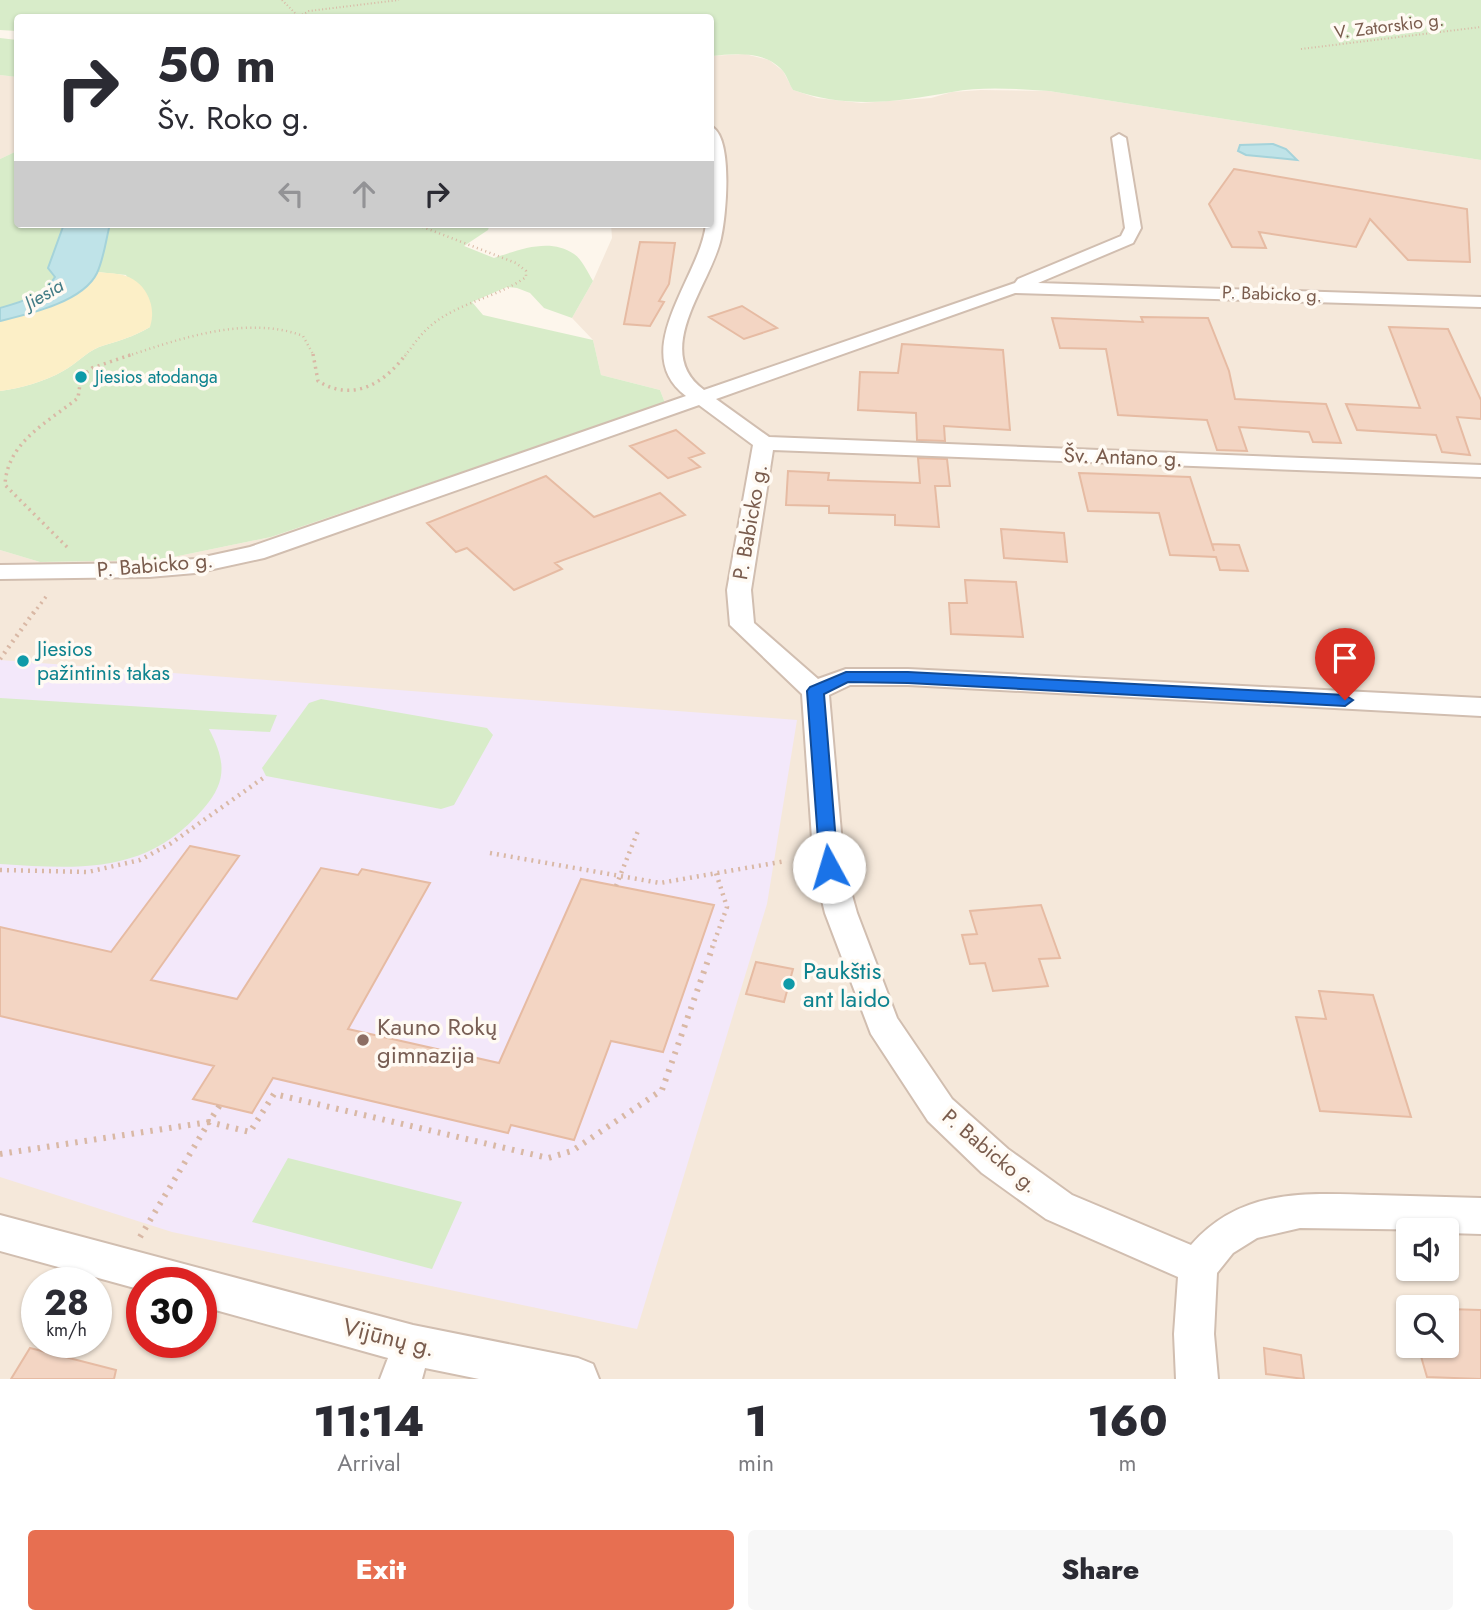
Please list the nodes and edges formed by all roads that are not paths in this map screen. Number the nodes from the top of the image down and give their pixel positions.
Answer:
1 (1119, 138) dead end
2 (714, 142) edge
3 (714, 224) edge
4 (714, 228) edge
5 (1133, 228) joint
6 (1013, 288) junction
7 (1481, 302) edge
8 (704, 397) junction
9 (764, 443) junction
10 (1481, 471) edge
11 (0, 572) edge
12 (815, 691) junction
13 (1481, 708) edge
14 (1481, 1216) edge
15 (0, 1233) edge
16 (1198, 1266) junction
17 (126, 1267) edge
18 (217, 1293) edge
19 (407, 1362) edge
20 (578, 1379) edge
21 (1197, 1379) edge

1 - 5 street
2 - 3 street
4 - 8 street
5 - 6 street
6 - 7 street, P. Babicko g.
6 - 8 street, P. Babicko g.
8 - 9 street, P. Babicko g.
8 - 11 street, P. Babicko g.
9 - 10 street, Šv. Antano g.
9 - 12 street, P. Babicko g.
12 - 13 street
12 - 16 street, P. Babicko g.
14 - 16 street
15 - 17 street
16 - 21 street
18 - 19 street, Vijūnų g.
19 - 20 street, Vijūnų g.

